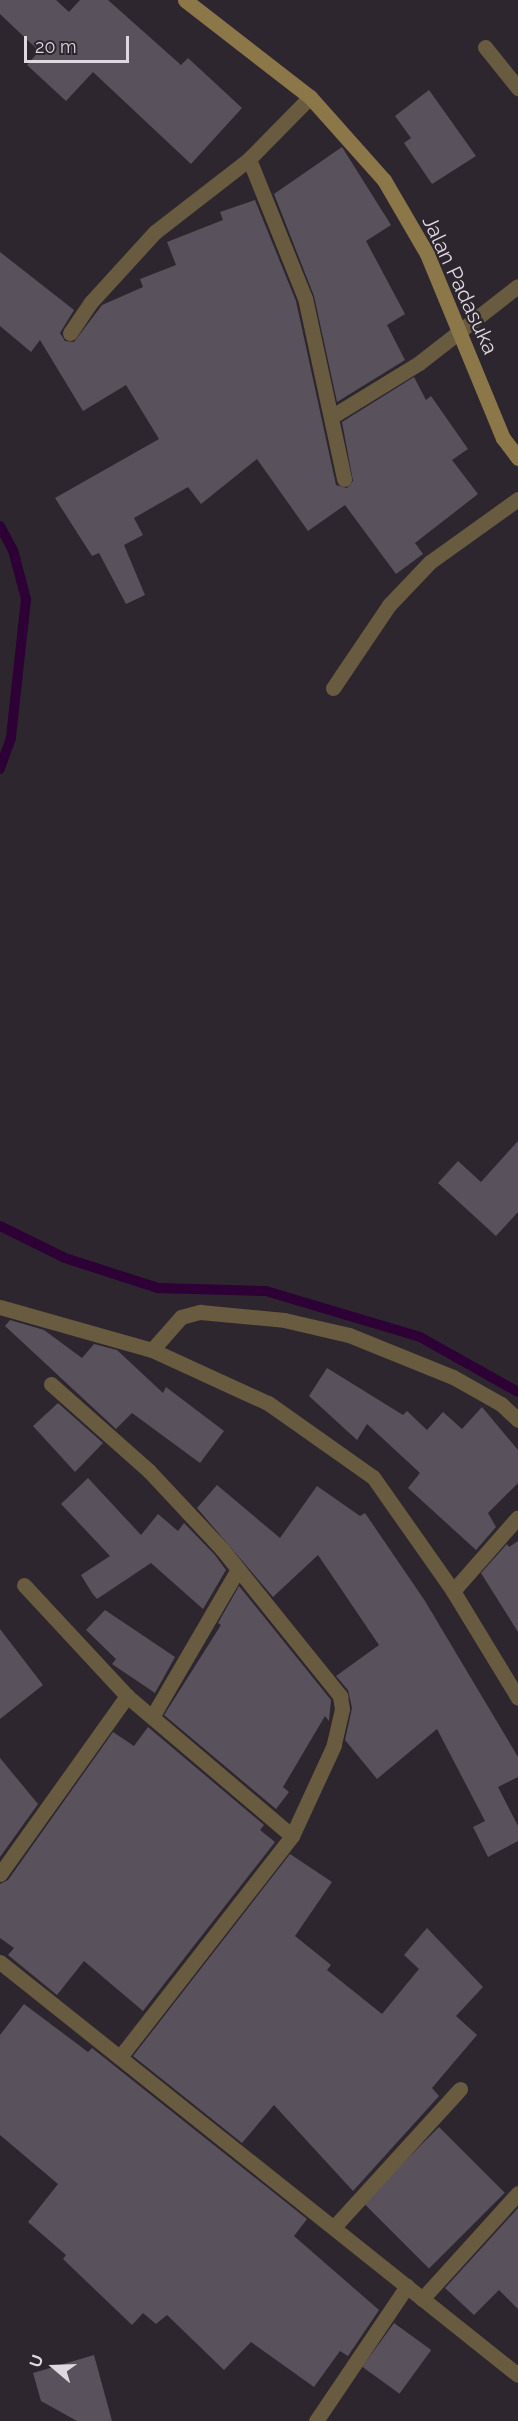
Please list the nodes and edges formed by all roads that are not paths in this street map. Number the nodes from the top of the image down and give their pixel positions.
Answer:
1 (184, 0) edge
2 (485, 47) dead end
3 (518, 88) edge
4 (310, 97) junction
5 (249, 159) junction
6 (518, 286) edge
7 (461, 332) junction
8 (70, 333) dead end
9 (331, 417) junction
10 (518, 458) edge
11 (344, 479) dead end
12 (518, 499) edge
13 (333, 688) dead end
14 (0, 1307) edge
15 (152, 1350) junction
16 (51, 1384) dead end
17 (518, 1420) edge
18 (518, 1517) edge
19 (238, 1569) junction
20 (24, 1585) dead end
21 (453, 1591) junction
22 (126, 1696) junction
23 (518, 1698) edge
24 (152, 1717) junction
25 (292, 1836) junction
26 (0, 1874) edge
27 (1, 1964) edge
28 (120, 2057) junction
29 (460, 2089) dead end
30 (518, 2193) edge
31 (333, 2227) junction
32 (407, 2286) junction
33 (422, 2299) junction
34 (518, 2375) edge
35 (316, 2421) edge

1 - 4 street, Jalan Padasuka
2 - 3 street
4 - 5 street
4 - 7 street, Jalan Padasuka
5 - 8 street
5 - 9 street
6 - 7 street
7 - 9 street
7 - 10 street, Jalan Padasuka
9 - 11 street
12 - 13 street
14 - 15 street
15 - 17 street
15 - 21 street
16 - 19 street
18 - 21 street
19 - 24 street
19 - 25 street
20 - 22 street
21 - 23 street
22 - 24 street
22 - 26 street
24 - 25 street
25 - 28 street
27 - 28 street
28 - 31 street
29 - 31 street
30 - 33 street
31 - 32 street
32 - 33 street
32 - 35 street
33 - 34 street

